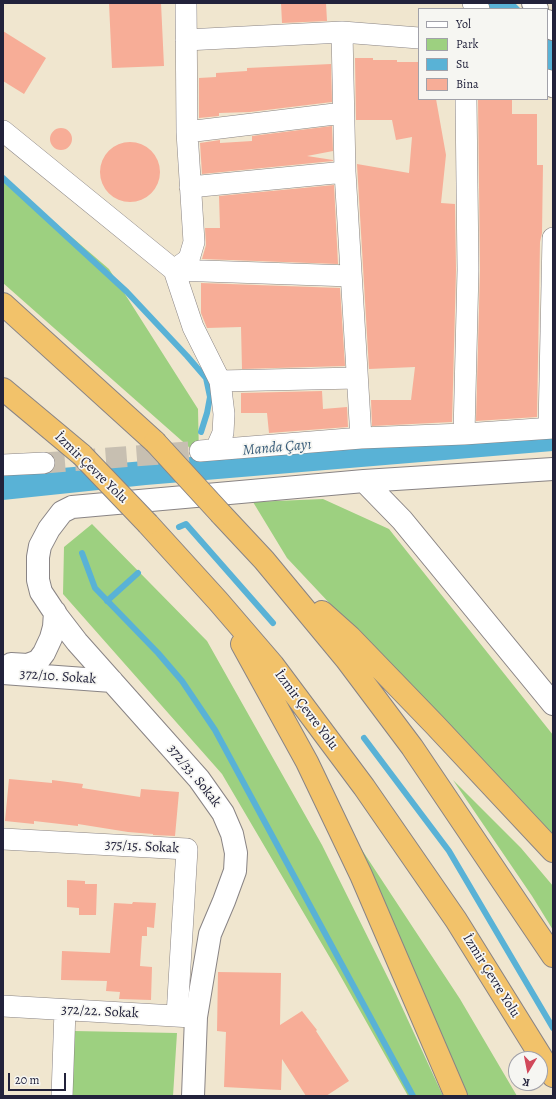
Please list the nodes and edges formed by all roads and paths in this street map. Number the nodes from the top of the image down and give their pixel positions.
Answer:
1 (186, 3) edge
2 (342, 32) junction
3 (418, 38) edge
4 (186, 40) junction
5 (466, 100) edge
6 (343, 113) junction
7 (3, 131) edge
8 (187, 132) junction
9 (345, 172) junction
10 (190, 187) junction
11 (553, 238) edge
12 (174, 270) junction
13 (351, 276) junction
14 (3, 304) edge
15 (357, 378) junction
16 (220, 381) junction
17 (3, 389) edge
18 (551, 428) edge
19 (464, 434) junction
20 (361, 438) junction
21 (44, 463) tunnel mouth
22 (3, 465) edge
23 (553, 469) edge
24 (364, 481) junction
25 (264, 560) junction
26 (218, 601) junction
27 (55, 612) junction
28 (3, 663) edge
29 (92, 671) junction
30 (3, 673) edge
31 (553, 704) edge
32 (3, 839) edge
33 (553, 851) edge
34 (553, 956) edge
35 (3, 1006) edge
36 (65, 1010) junction
37 (187, 1017) junction
38 (553, 1076) edge
39 (62, 1096) edge
40 (193, 1096) edge
41 (456, 1096) edge

1 - 4 street
2 - 3 street
2 - 4 street
2 - 6 street
4 - 8 street
5 - 19 street
6 - 8 street
6 - 9 street
7 - 12 street
8 - 10 street
9 - 10 street
9 - 13 street
10 - 12 street
11 - 18 street
12 - 13 street
12 - 16 street
13 - 15 street
14 - 25 highway, bridge
15 - 16 street
15 - 20 street
16 - 20 street
17 - 26 highway, İzmir Çevre Yolu, bridge
18 - 19 street
19 - 20 street
21 - 22 street
23 - 24 street
24 - 27 street, 372/33. Sokak
24 - 31 street
25 - 33 highway
25 - 34 highway
26 - 38 highway, İzmir Çevre Yolu
26 - 41 highway
27 - 28 street, 372/10. Sokak
27 - 29 street, 372/33. Sokak
29 - 30 street, 372/10. Sokak
29 - 37 street, 372/33. Sokak
32 - 37 street, 375/15. Sokak
35 - 36 street, 372/22. Sokak
36 - 37 street, 372/22. Sokak
36 - 39 street
37 - 40 street, 372/33. Sokak

